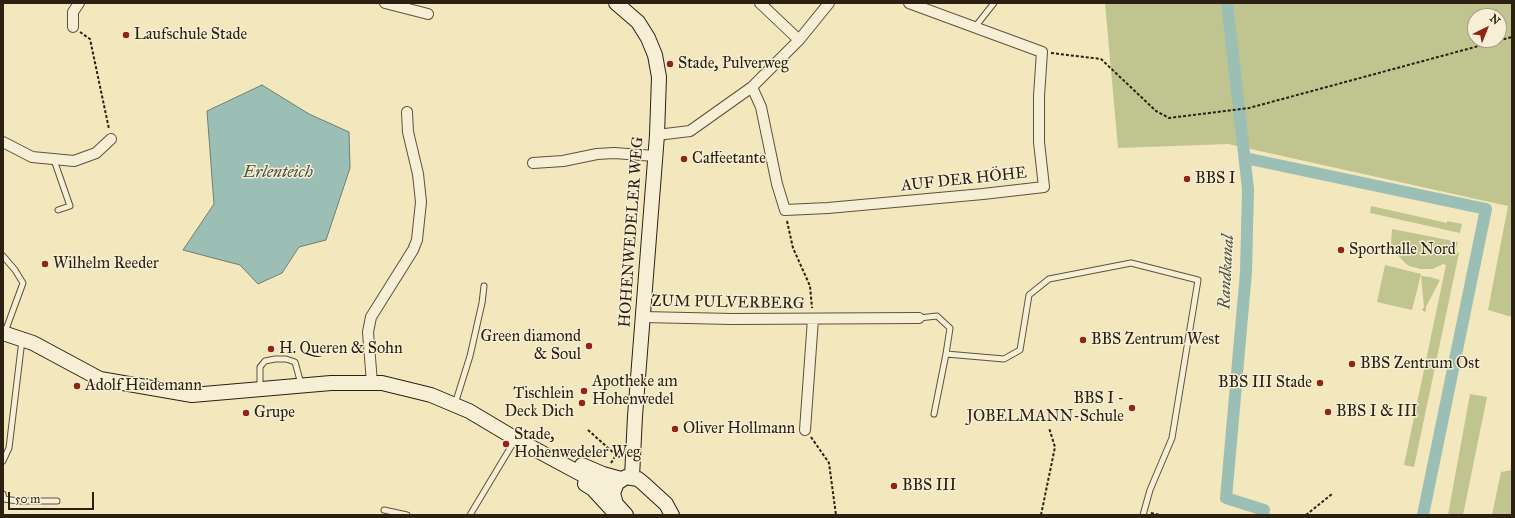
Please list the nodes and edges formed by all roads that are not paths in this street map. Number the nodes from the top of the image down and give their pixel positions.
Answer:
1 (79, 3) edge
2 (385, 3) edge
3 (616, 3) edge
4 (760, 3) edge
5 (829, 3) edge
6 (909, 3) edge
7 (994, 3) edge
8 (428, 14) dead end
9 (73, 27) road end
10 (975, 27) junction
11 (800, 40) junction
12 (752, 88) junction
13 (408, 112) dead end
14 (657, 136) junction
15 (111, 138) road end
16 (3, 142) edge
17 (655, 156) junction
18 (54, 160) junction
19 (534, 163) dead end
20 (58, 210) dead end
21 (3, 256) edge
22 (484, 286) dead end
23 (643, 317) junction
24 (919, 318) joint
25 (813, 319) junction
26 (4, 333) edge
27 (22, 339) junction
28 (946, 354) junction
29 (372, 383) junction
30 (301, 385) junction
31 (260, 389) junction
32 (455, 405) junction
33 (934, 414) dead end
34 (805, 430) road end
35 (516, 439) junction
36 (556, 460) junction
37 (3, 461) edge
38 (626, 478) junction
39 (613, 493) junction
40 (3, 494) edge
41 (57, 501) dead end
42 (384, 510) dead end
43 (407, 515) edge
44 (470, 515) edge
45 (617, 515) edge
46 (626, 515) edge
47 (672, 515) edge
48 (1143, 515) edge

1 - 9 street
2 - 8 street
3 - 14 main road, HOHENWEDELER WEG
4 - 11 street
5 - 11 street
6 - 10 street
7 - 10 lane
10 - 12 street, AUF DER HÖHE
11 - 12 street
12 - 14 street
13 - 29 street
14 - 17 main road, HOHENWEDELER WEG
15 - 18 street
16 - 18 street
17 - 19 street
17 - 23 main road, HOHENWEDELER WEG
18 - 20 lane
21 - 26 lane
22 - 32 lane
23 - 25 street, ZUM PULVERBERG
23 - 38 main road, HOHENWEDELER WEG
24 - 25 street, ZUM PULVERBERG
24 - 28 lane
25 - 34 street, ZUM PULVERBERG
26 - 27 main road
27 - 31 main road
27 - 37 lane
28 - 33 lane
28 - 48 lane
29 - 30 main road
29 - 32 main road
30 - 31 main road
30 - 31 lane
32 - 35 main road
35 - 36 main road
35 - 44 lane
36 - 38 main road
36 - 39 main road
36 - 45 main road
38 - 39 main road
38 - 47 main road
39 - 46 main road
40 - 41 lane
42 - 43 lane

